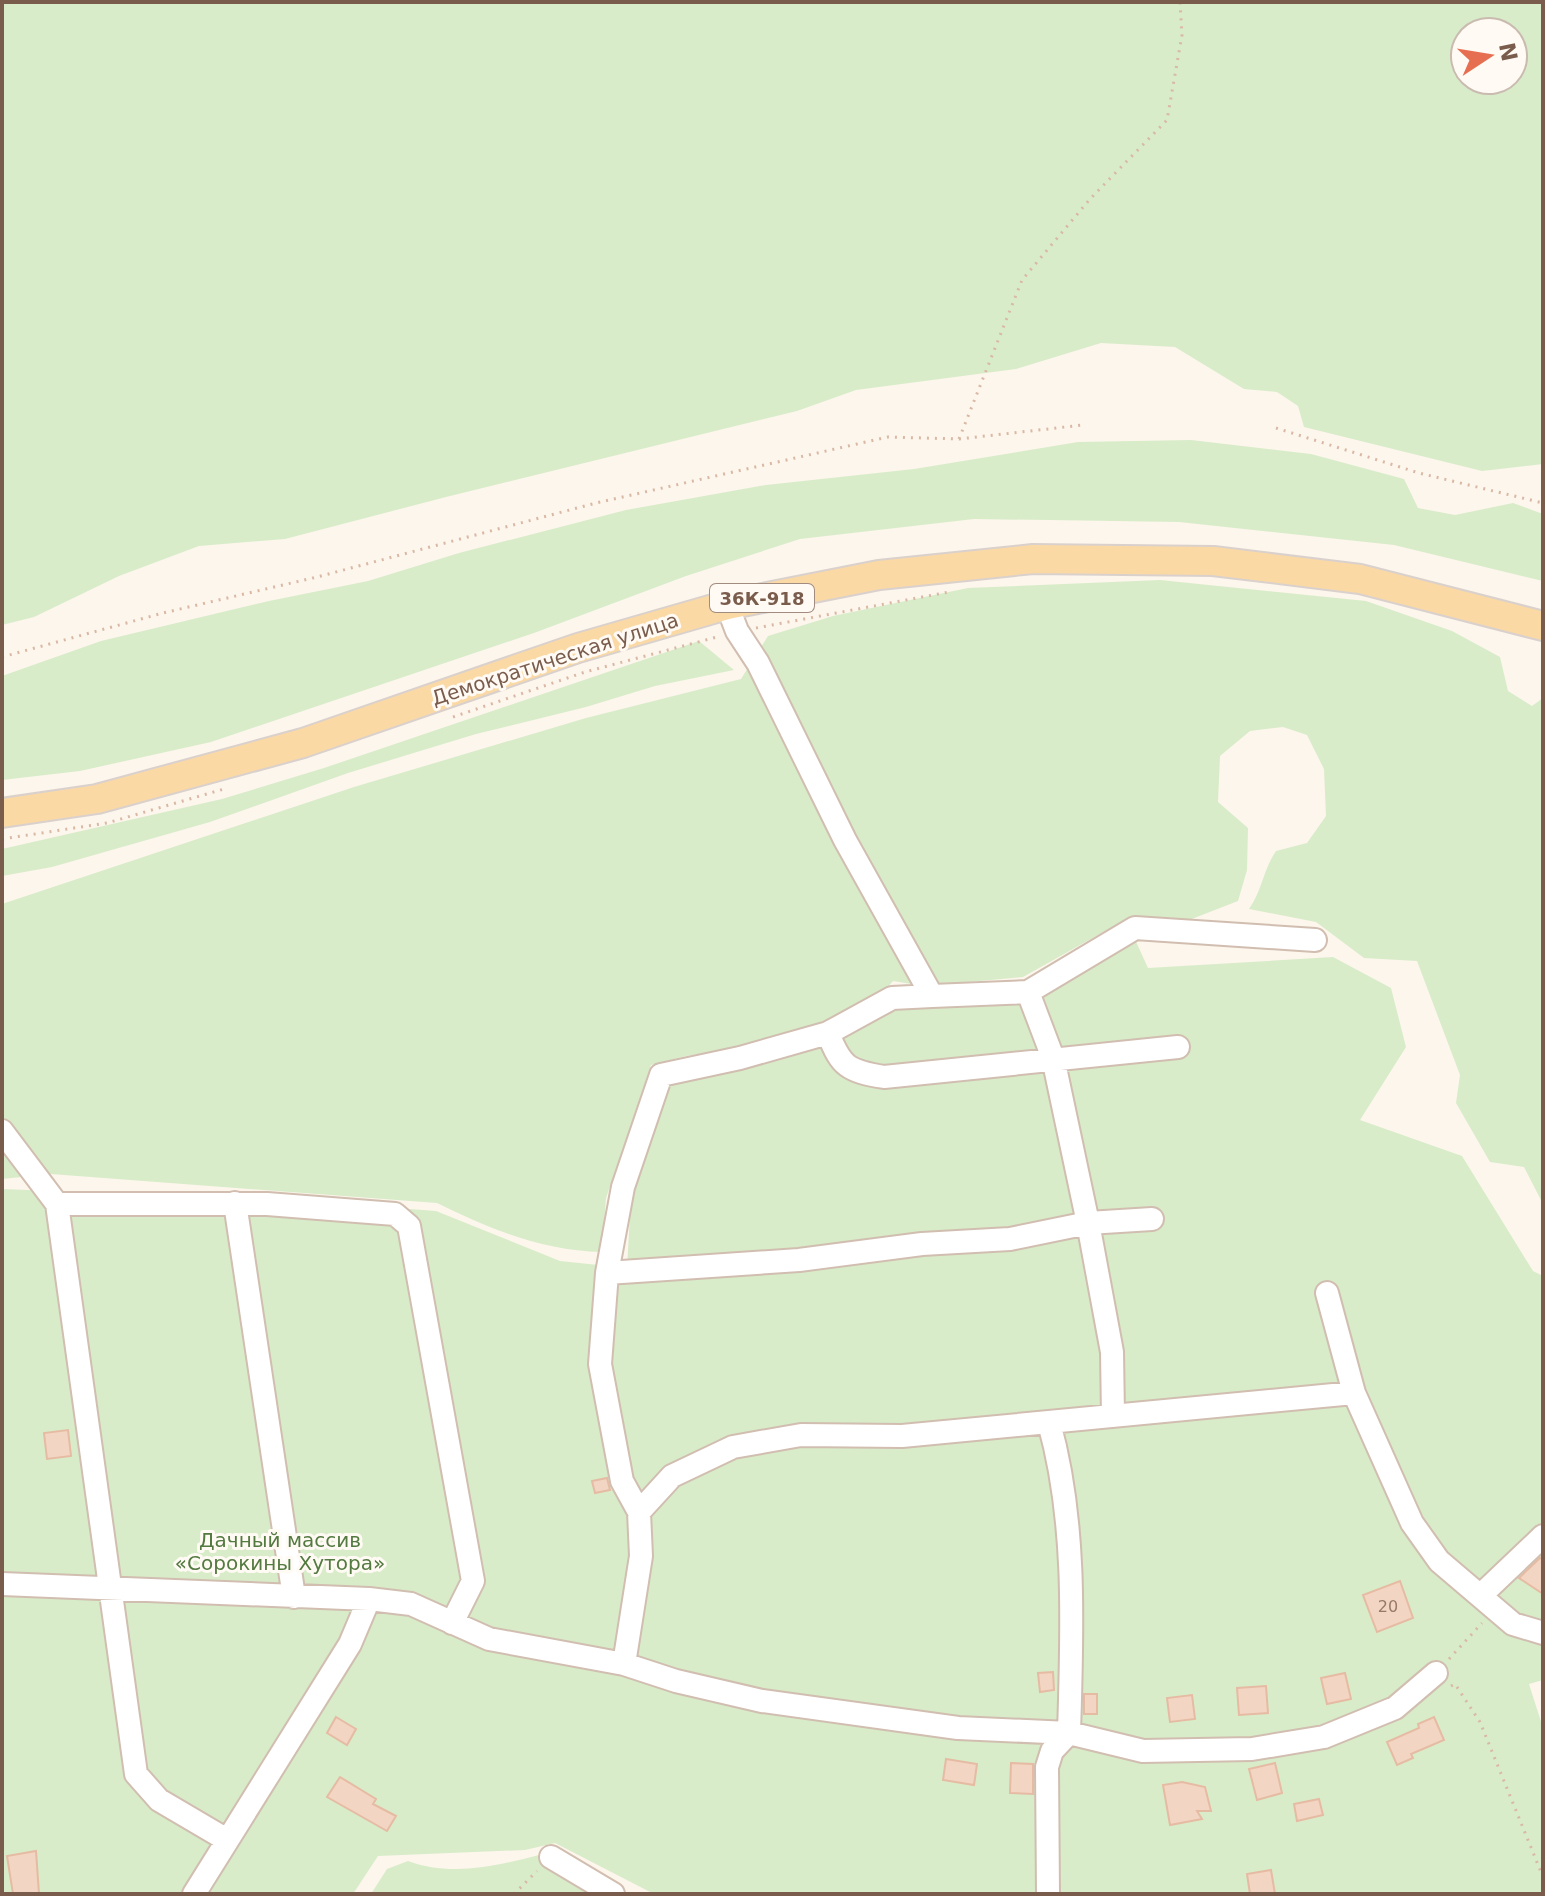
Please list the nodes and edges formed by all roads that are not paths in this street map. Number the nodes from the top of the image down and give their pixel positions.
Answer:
1 (727, 605) junction
2 (1543, 626) edge
3 (2, 813) edge
4 (1315, 940) dead end
5 (1028, 992) junction
6 (932, 996) junction
7 (828, 1033) junction
8 (1178, 1047) dead end
9 (1053, 1058) junction
10 (2, 1131) edge
11 (235, 1203) junction
12 (57, 1204) junction
13 (1152, 1219) dead end
14 (1088, 1223) junction
15 (607, 1273) junction
16 (1327, 1293) dead end
17 (1354, 1393) junction
18 (1113, 1416) junction
19 (1049, 1423) junction
20 (639, 1512) junction
21 (1543, 1536) edge
22 (2, 1584) edge
23 (112, 1589) junction
24 (294, 1597) junction
25 (369, 1599) junction
26 (1488, 1602) junction
27 (452, 1623) junction
28 (1543, 1633) edge
29 (624, 1664) junction
30 (1440, 1681) road end
31 (1069, 1733) junction
32 (227, 1840) junction
33 (551, 1857) road end
34 (194, 1894) edge
35 (613, 1894) edge
36 (1048, 1894) edge

1 - 2 main road, Демократическая улица / 36К-918
1 - 3 main road, Демократическая улица / 36К-918
1 - 6 street
4 - 5 street
5 - 6 street
5 - 9 street
6 - 7 street
7 - 9 street
7 - 15 street
8 - 9 street
9 - 14 street
10 - 12 street
11 - 12 street
11 - 24 street
11 - 27 street
12 - 23 street
13 - 14 street
14 - 15 street
14 - 18 street
15 - 20 street
16 - 17 street
17 - 18 street
17 - 26 street
18 - 19 street
19 - 20 street
19 - 31 street
20 - 29 street
21 - 26 street
22 - 23 street
23 - 24 street
23 - 32 street
24 - 25 street
25 - 27 street
25 - 32 street
26 - 28 street
27 - 29 street
29 - 31 street
30 - 31 street
31 - 36 street
32 - 34 street
33 - 35 street

